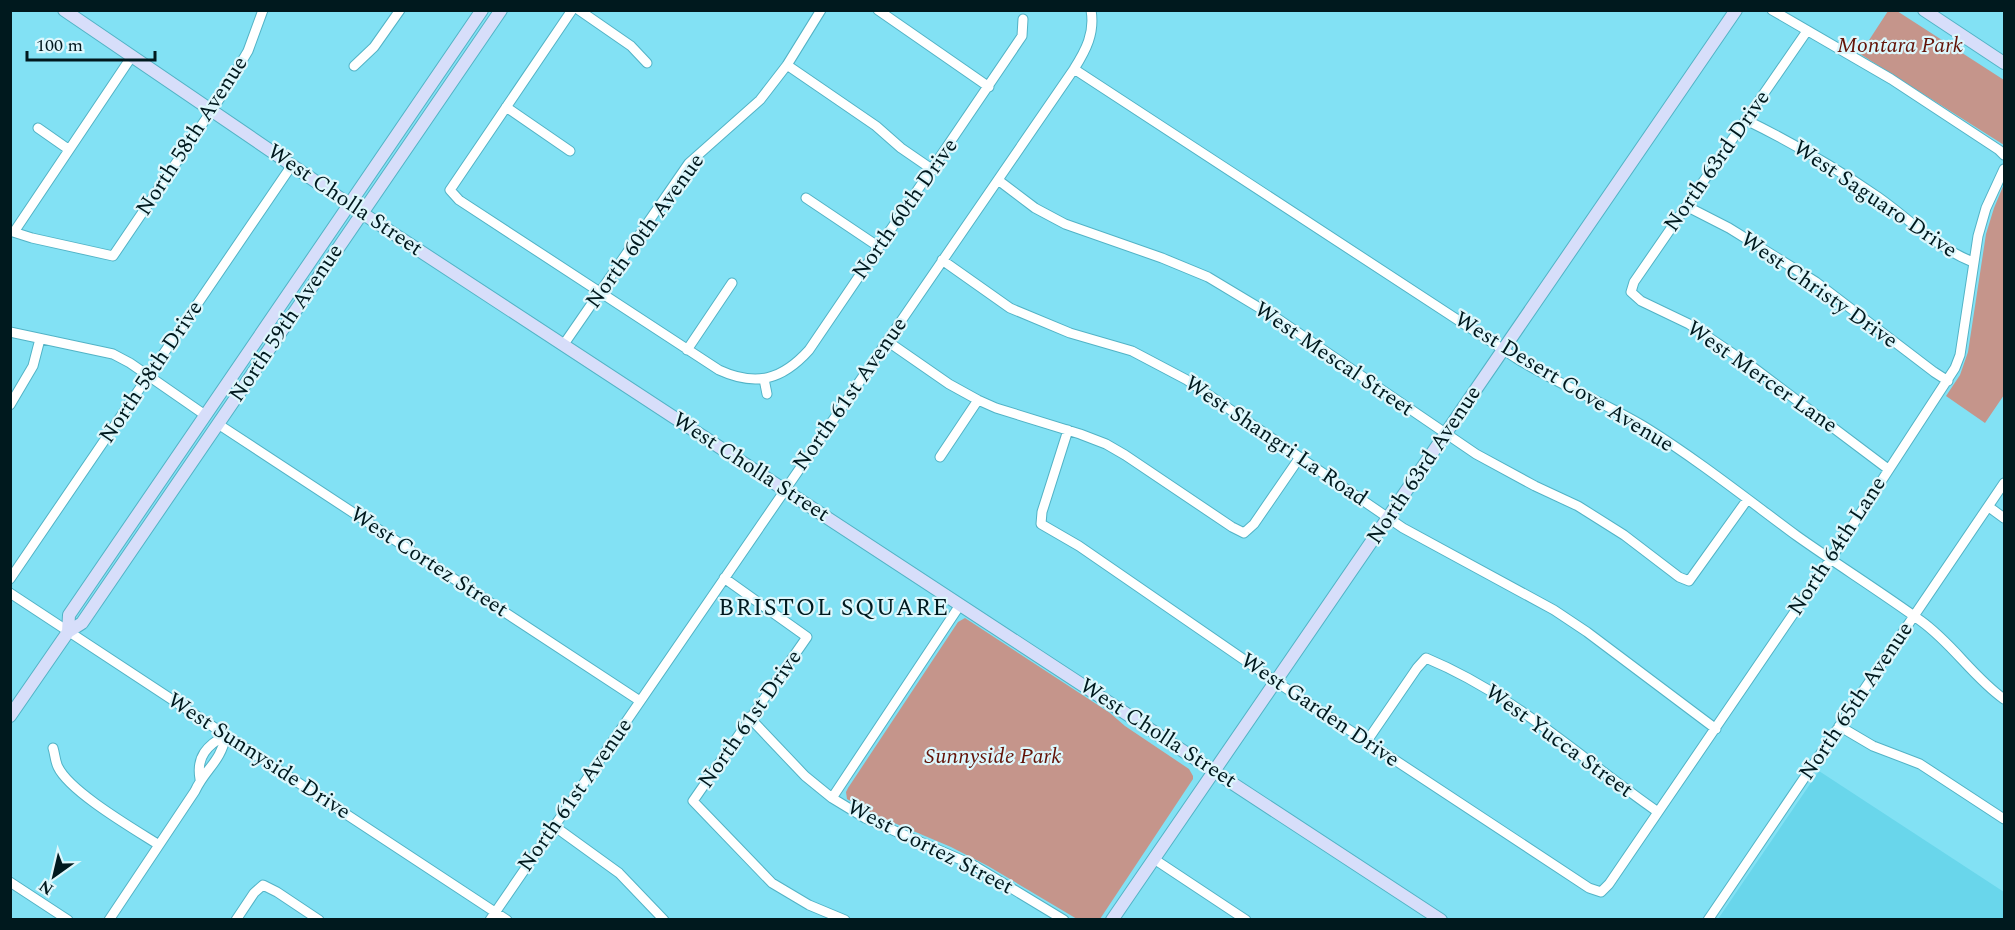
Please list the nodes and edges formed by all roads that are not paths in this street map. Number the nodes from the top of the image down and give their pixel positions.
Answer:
1 (64, 10) edge
2 (263, 10) edge
3 (400, 10) edge
4 (482, 10) edge
5 (501, 10) edge
6 (572, 10) edge
7 (579, 10) edge
8 (821, 10) edge
9 (878, 10) edge
10 (1091, 10) edge
11 (1736, 10) edge
12 (1772, 10) edge
13 (1924, 10) edge
14 (1023, 18) dead end
15 (1807, 31) junction
16 (132, 56) junction
17 (647, 63) dead end
18 (2004, 63) edge
19 (787, 65) junction
20 (354, 66) dead end
21 (1074, 69) junction
22 (989, 87) junction
23 (506, 107) junction
24 (212, 110) junction
25 (1746, 120) junction
26 (38, 128) dead end
27 (68, 149) junction
28 (570, 151) dead end
29 (2004, 155) edge
30 (292, 165) junction
31 (933, 170) junction
32 (2004, 170) edge
33 (998, 180) junction
34 (806, 198) dead end
35 (349, 204) junction
36 (1686, 206) junction
37 (362, 213) junction
38 (12, 231) edge
39 (879, 247) junction
40 (942, 260) junction
41 (1973, 262) junction
42 (732, 283) dead end
43 (1631, 292) joint
44 (599, 293) junction
45 (10, 332) edge
46 (40, 339) junction
47 (887, 341) junction
48 (564, 345) junction
49 (687, 350) junction
50 (1503, 350) junction
51 (148, 377) junction
52 (764, 379) junction
53 (1948, 381) junction
54 (767, 394) dead end
55 (978, 400) junction
56 (10, 405) edge
57 (205, 415) junction
58 (218, 424) junction
59 (1068, 430) junction
60 (1445, 434) junction
61 (940, 456) dead end
62 (1300, 457) junction
63 (1888, 469) junction
64 (2004, 483) edge
65 (784, 489) junction
66 (1747, 500) junction
67 (1989, 507) junction
68 (1388, 517) junction
69 (2004, 518) edge
70 (1830, 560) junction
71 (724, 578) junction
72 (10, 579) edge
73 (10, 593) edge
74 (960, 605) junction
75 (1914, 616) junction
76 (68, 632) junction
77 (1275, 681) junction
78 (2004, 699) edge
79 (640, 701) junction
80 (10, 716) edge
81 (749, 717) junction
82 (1839, 726) junction
83 (1716, 729) junction
84 (226, 735) junction
85 (1366, 741) junction
86 (53, 748) dead end
87 (1215, 770) junction
88 (832, 798) junction
89 (1658, 812) junction
90 (2004, 819) edge
91 (554, 826) junction
92 (159, 845) junction
93 (1154, 859) junction
94 (10, 882) edge
95 (1601, 892) joint
96 (492, 915) edge
97 (68, 920) edge
98 (109, 920) edge
99 (236, 920) edge
100 (319, 920) edge
101 (507, 920) edge
102 (664, 920) edge
103 (845, 920) edge
104 (1064, 920) edge
105 (1112, 920) edge
106 (1246, 920) edge
107 (1441, 920) edge
108 (1708, 920) edge

1 - 16 street, West Cholla Street
2 - 24 street, North 58th Avenue
3 - 20 street
4 - 35 street, North 59th Avenue
5 - 37 street, North 59th Avenue
6 - 23 street
7 - 17 street
8 - 19 street, North 60th Avenue
9 - 22 street
10 - 21 street, North 61st Avenue
11 - 50 street, North 63rd Avenue
12 - 15 street
13 - 18 street
14 - 22 street, North 60th Drive
15 - 25 street, North 63rd Drive
15 - 29 street
16 - 24 street, West Cholla Street
16 - 27 street
19 - 31 street
19 - 44 street, North 60th Avenue
21 - 33 street, North 61st Avenue
21 - 50 street, West Desert Cove Avenue
22 - 31 street, North 60th Drive
23 - 28 street
23 - 44 street
24 - 30 street, West Cholla Street
24 - 38 street, North 58th Avenue
25 - 36 street, North 63rd Drive
25 - 41 street, West Saguaro Drive
26 - 27 street
27 - 38 street
30 - 35 street, West Cholla Street
30 - 51 street, North 58th Drive
31 - 39 street, North 60th Drive
32 - 41 street, North 64th Lane
33 - 40 street, North 61st Avenue
33 - 60 street, West Mescal Street
34 - 39 street
35 - 37 street, West Cholla Street
35 - 57 street, North 59th Avenue
36 - 43 street, North 63rd Drive
36 - 53 street, West Christy Drive
37 - 48 street, West Cholla Street
37 - 58 street, North 59th Avenue
39 - 52 street, North 60th Drive
40 - 47 street, North 61st Avenue
40 - 62 street, West Shangri La Road
41 - 53 street, North 64th Lane
42 - 49 street
43 - 63 street, West Mercer Lane
44 - 48 street, North 60th Avenue
44 - 49 street
45 - 46 street
46 - 51 street
46 - 56 street
47 - 55 street
47 - 65 street, North 61st Avenue
48 - 65 street, West Cholla Street
49 - 52 street
50 - 60 street, North 63rd Avenue
50 - 66 street, West Desert Cove Avenue
51 - 57 street
51 - 72 street, North 58th Drive
52 - 54 street
53 - 63 street, North 64th Lane
55 - 59 street
55 - 61 street
57 - 76 street, North 59th Avenue
58 - 76 street, North 59th Avenue
58 - 79 street, West Cortez Street
59 - 62 street
59 - 77 street, West Garden Drive
60 - 66 street, West Mescal Street
60 - 68 street, North 63rd Avenue
62 - 68 street, West Shangri La Road
63 - 70 street, North 64th Lane
64 - 67 street, North 65th Avenue
65 - 71 street, North 61st Avenue
65 - 74 street, West Cholla Street
66 - 70 street, West Desert Cove Avenue
67 - 69 street
67 - 75 street, North 65th Avenue
68 - 77 street, North 63rd Avenue
68 - 83 street, West Shangri La Road
70 - 75 street, West Desert Cove Avenue
70 - 83 street, North 64th Lane
71 - 79 street, North 61st Avenue
71 - 81 street, North 61st Drive
73 - 76 street, West Sunnyside Drive
74 - 87 street, West Cholla Street
74 - 88 street
75 - 78 street, West Desert Cove Avenue
75 - 82 street, North 65th Avenue
76 - 80 street, North 59th Avenue
76 - 84 street, West Sunnyside Drive
77 - 85 street, West Garden Drive
77 - 87 street, North 63rd Avenue
79 - 91 street, North 61st Avenue
81 - 88 street, West Cortez Street
81 - 103 street, North 61st Drive
82 - 90 street
82 - 108 street, North 65th Avenue
83 - 89 street, North 64th Lane
84 - 92 street
84 - 96 street, West Sunnyside Drive
85 - 89 street, West Yucca Street
85 - 95 street, West Garden Drive
86 - 92 street
87 - 93 street, North 63rd Avenue
87 - 107 street, West Cholla Street
88 - 104 street, West Cortez Street
89 - 95 street, North 64th Lane
91 - 96 street, North 61st Avenue
91 - 102 street
92 - 98 street
93 - 105 street, North 63rd Avenue
93 - 106 street
94 - 97 street
96 - 101 street, West Sunnyside Drive
99 - 100 street

